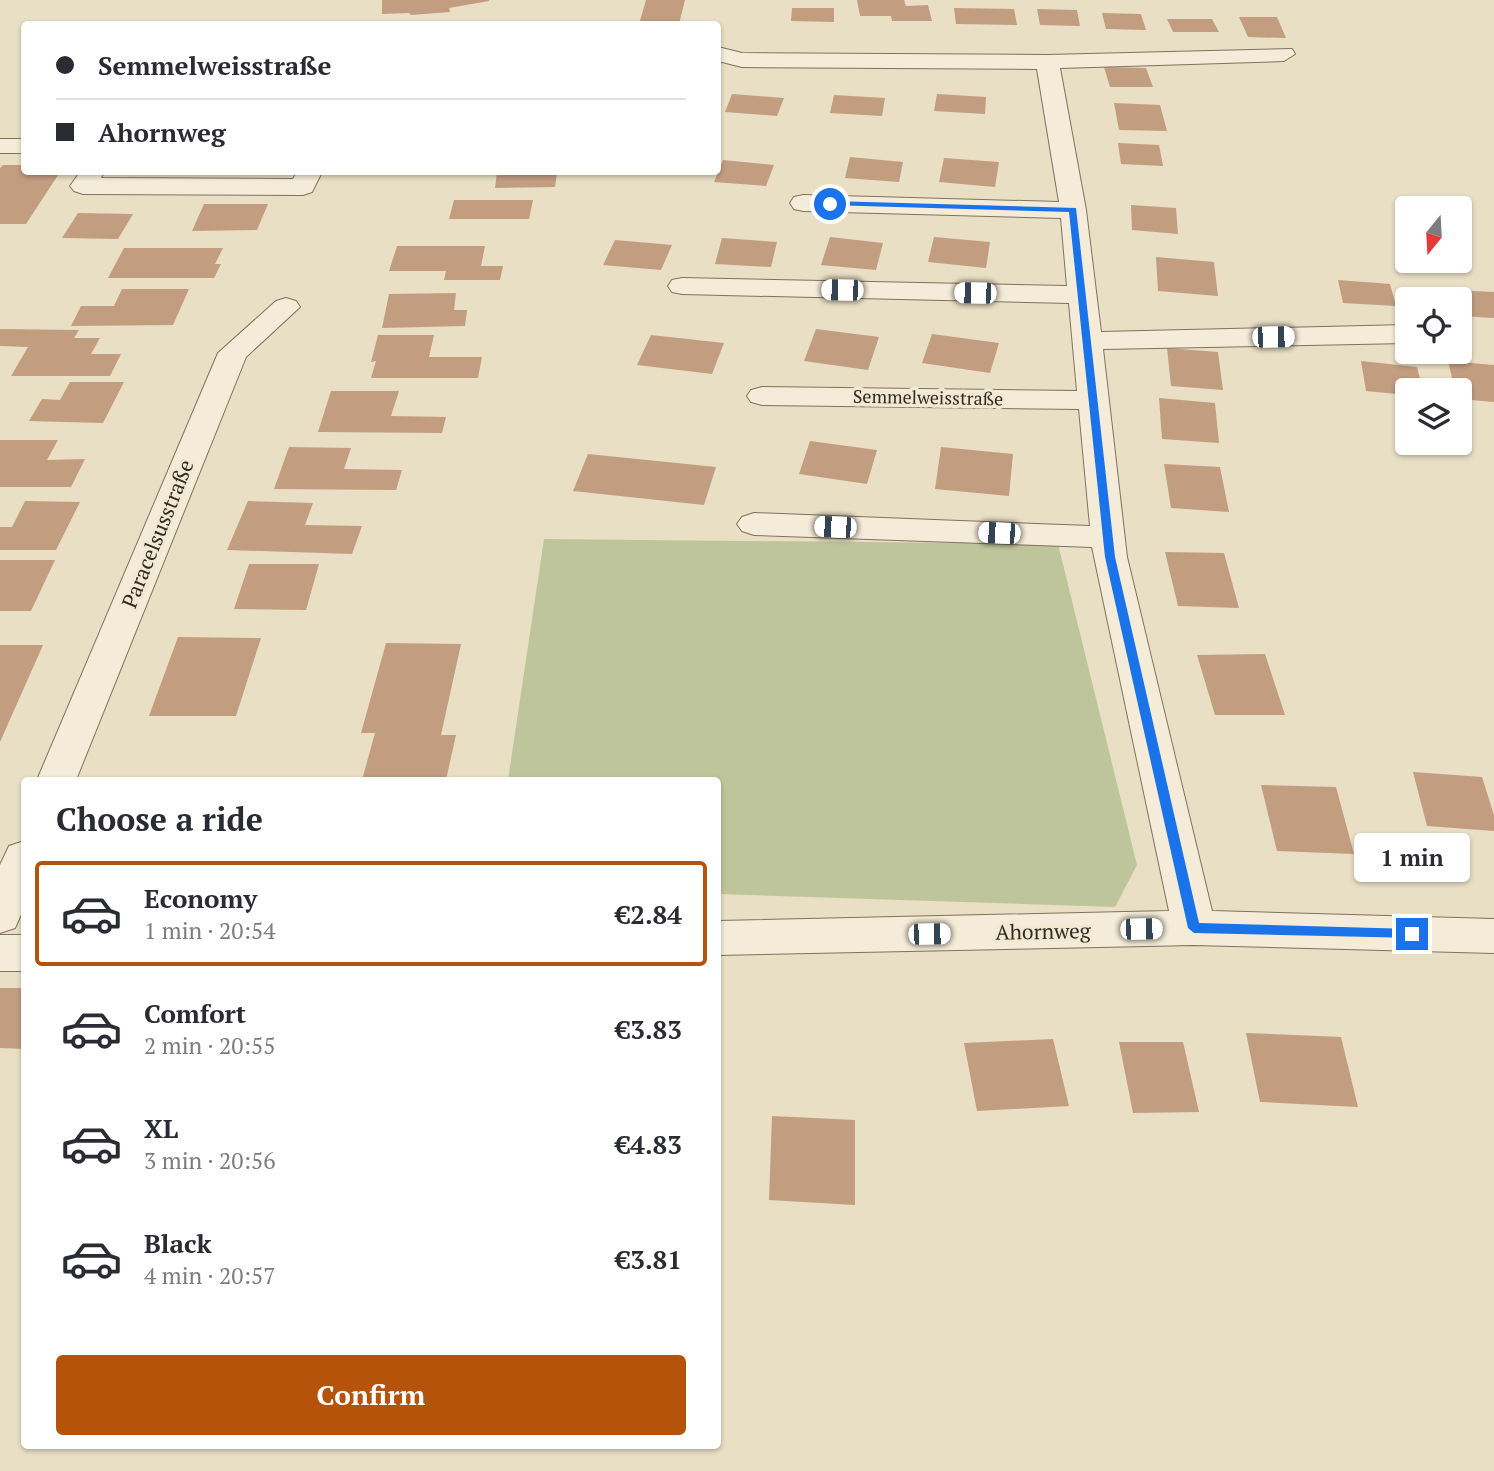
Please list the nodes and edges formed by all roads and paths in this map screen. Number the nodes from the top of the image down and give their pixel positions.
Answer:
1 (1284, 54) dead end
2 (721, 55) edge
3 (1047, 62) junction
4 (0, 146) edge
5 (21, 146) edge
6 (90, 175) edge
7 (309, 175) edge
8 (803, 203) dead end
9 (1073, 210) junction
10 (682, 286) dead end
11 (1082, 295) junction
12 (286, 307) dead end
13 (1395, 334) edge
14 (1087, 341) junction
15 (762, 396) dead end
16 (1093, 400) junction
17 (754, 524) dead end
18 (1108, 537) junction
19 (57, 777) edge
20 (21, 864) edge
21 (0, 916) edge
22 (1194, 928) junction
23 (1494, 936) edge
24 (721, 938) edge
25 (0, 953) edge
26 (21, 953) edge

1 - 3 street
2 - 3 street
3 - 9 street
4 - 5 street
6 - 7 street
8 - 9 street
9 - 11 street
10 - 11 street
11 - 14 street
12 - 19 street, Paracelsusstraße
13 - 14 street
14 - 16 street
15 - 16 street, Semmelweisstraße
16 - 18 street
17 - 18 street
18 - 22 street
20 - 21 street
22 - 23 street, Ahornweg
22 - 24 street, Ahornweg
25 - 26 street

